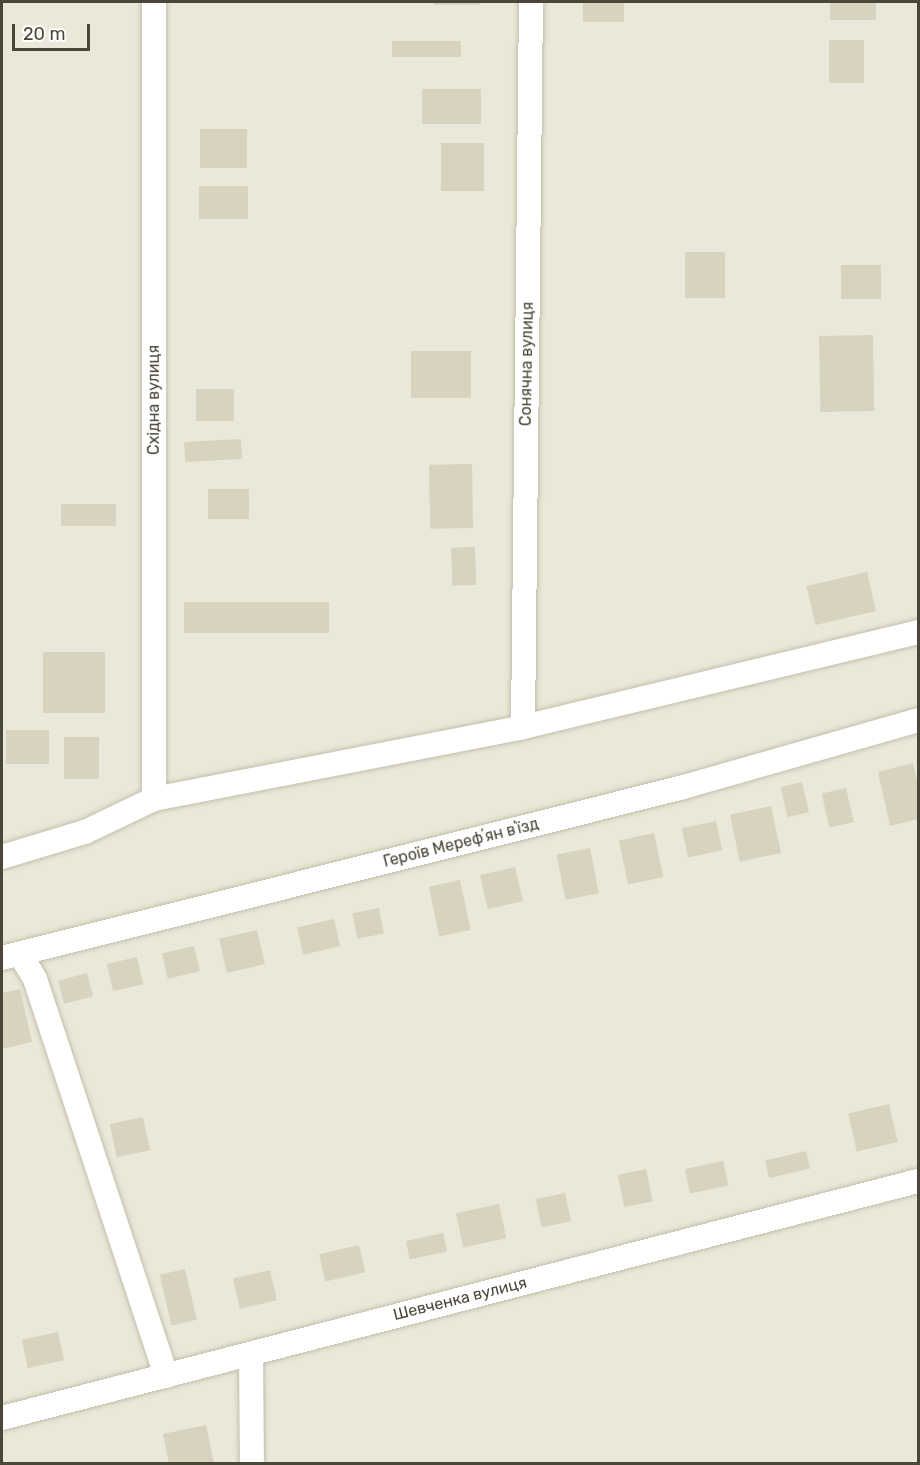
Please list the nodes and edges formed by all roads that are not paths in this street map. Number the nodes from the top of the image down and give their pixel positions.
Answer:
1 (154, 2) edge
2 (531, 2) edge
3 (918, 632) edge
4 (918, 720) edge
5 (523, 727) junction
6 (154, 799) junction
7 (2, 857) edge
8 (11, 956) edge
9 (918, 1181) edge
10 (251, 1354) junction
11 (166, 1376) junction
12 (2, 1418) edge
13 (252, 1464) edge

1 - 6 street, Східна вулиця
2 - 5 street, Сонячна вулиця
3 - 5 street
4 - 8 street, Героїв Мерефʼян вʼїзд
5 - 6 street
6 - 7 street
8 - 11 street
9 - 10 street, Шевченка вулиця
10 - 11 street, Шевченка вулиця
10 - 13 street
11 - 12 street, Шевченка вулиця

